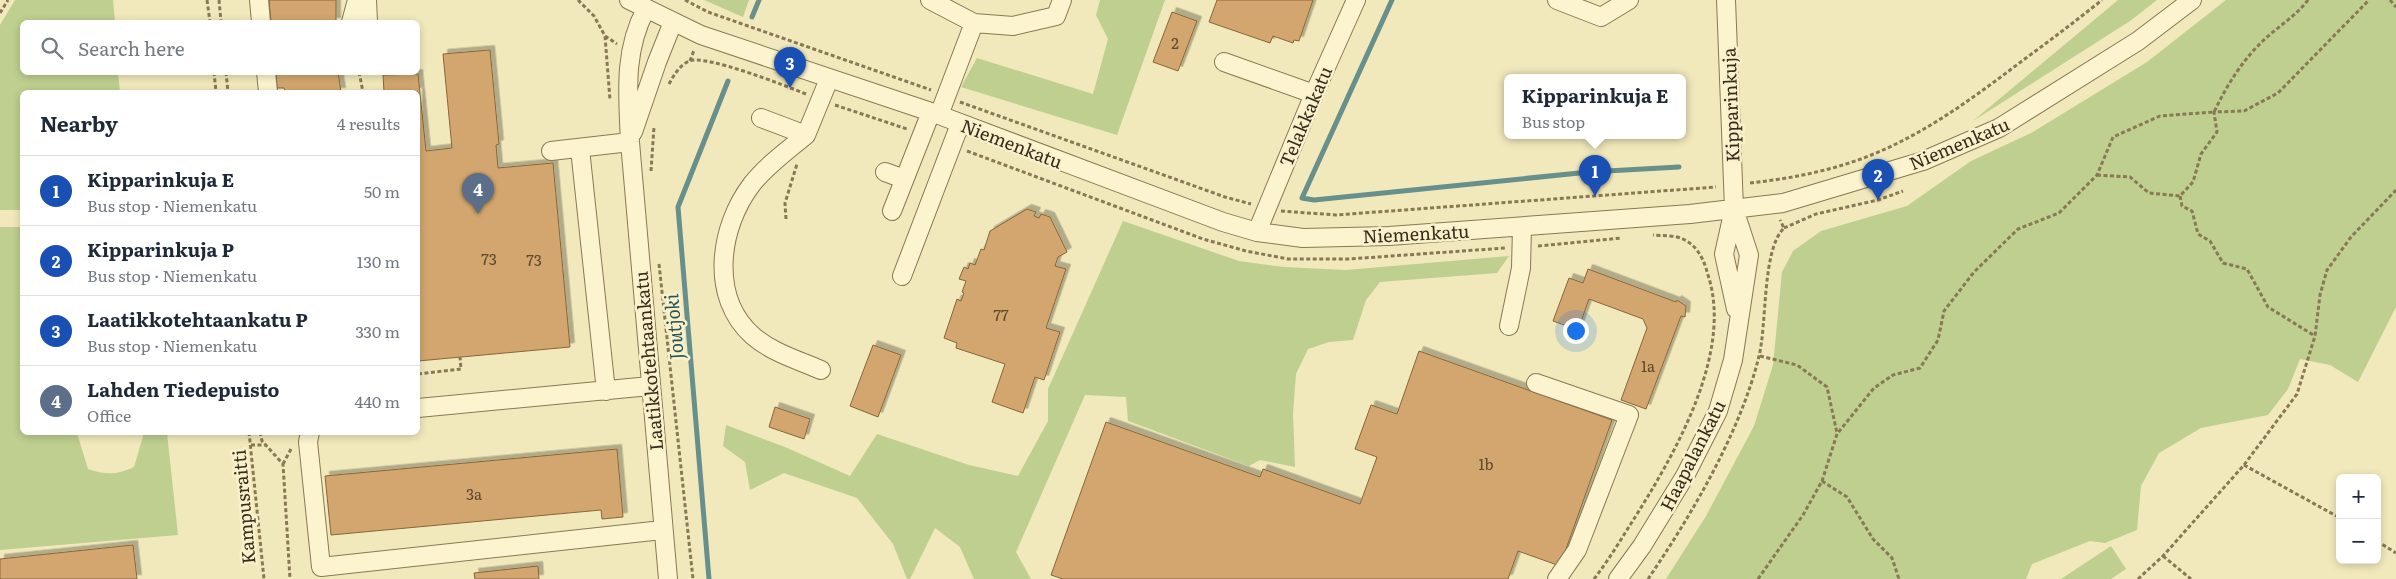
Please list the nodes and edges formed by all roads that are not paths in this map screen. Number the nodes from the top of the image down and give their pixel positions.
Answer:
1 (259, 0) edge
2 (357, 0) edge
3 (367, 0) edge
4 (629, 0) edge
5 (930, 0) edge
6 (1062, 0) edge
7 (1356, 0) edge
8 (1557, 0) edge
9 (1629, 0) edge
10 (1726, 0) edge
11 (2192, 0) edge
12 (646, 9) junction
13 (261, 20) edge
14 (352, 20) edge
15 (368, 20) edge
16 (674, 22) junction
17 (974, 23) junction
18 (1224, 62) dead end
19 (266, 75) edge
20 (829, 79) junction
21 (268, 90) edge
22 (1314, 94) junction
23 (935, 114) junction
24 (761, 118) dead end
25 (960, 124) junction
26 (806, 135) junction
27 (630, 142) junction
28 (580, 149) junction
29 (551, 151) dead end
30 (885, 172) dead end
31 (904, 179) junction
32 (1734, 209) junction
33 (892, 211) dead end
34 (1522, 227) junction
35 (1257, 232) junction
36 (902, 276) dead end
37 (1738, 320) junction
38 (1509, 326) dead end
39 (821, 370) dead end
40 (1536, 383) dead end
41 (650, 386) junction
42 (606, 391) junction
43 (420, 408) edge
44 (309, 435) edge
45 (662, 530) junction
46 (668, 579) edge
47 (1558, 579) edge
48 (1618, 579) edge

1 - 13 street
2 - 14 street
3 - 15 street
4 - 12 street, Niemenkatu
5 - 17 street
6 - 17 street
7 - 22 street, Telakkakatu
8 - 9 street
10 - 32 street, Kipparinkuja
11 - 32 street, Niemenkatu
12 - 16 street, Niemenkatu
12 - 27 street, Laatikkotehtaankatu
16 - 20 street, Niemenkatu
16 - 27 street, Laatikkotehtaankatu
17 - 23 street
18 - 22 street
19 - 21 street
20 - 23 street, Niemenkatu
20 - 26 street
22 - 35 street, Telakkakatu
23 - 25 street, Niemenkatu
23 - 31 street
24 - 26 street
25 - 35 street, Niemenkatu
25 - 36 street
26 - 39 street
27 - 28 street
27 - 41 street, Laatikkotehtaankatu
28 - 29 street
28 - 42 street
30 - 31 street
31 - 33 street
32 - 34 street, Niemenkatu
32 - 37 street, Haapalankatu
32 - 37 street, Haapalankatu
34 - 35 street, Niemenkatu
34 - 38 street
37 - 48 street, Haapalankatu
40 - 47 street
41 - 42 street
41 - 45 street, Laatikkotehtaankatu
42 - 43 street
44 - 45 street
45 - 46 street, Laatikkotehtaankatu

